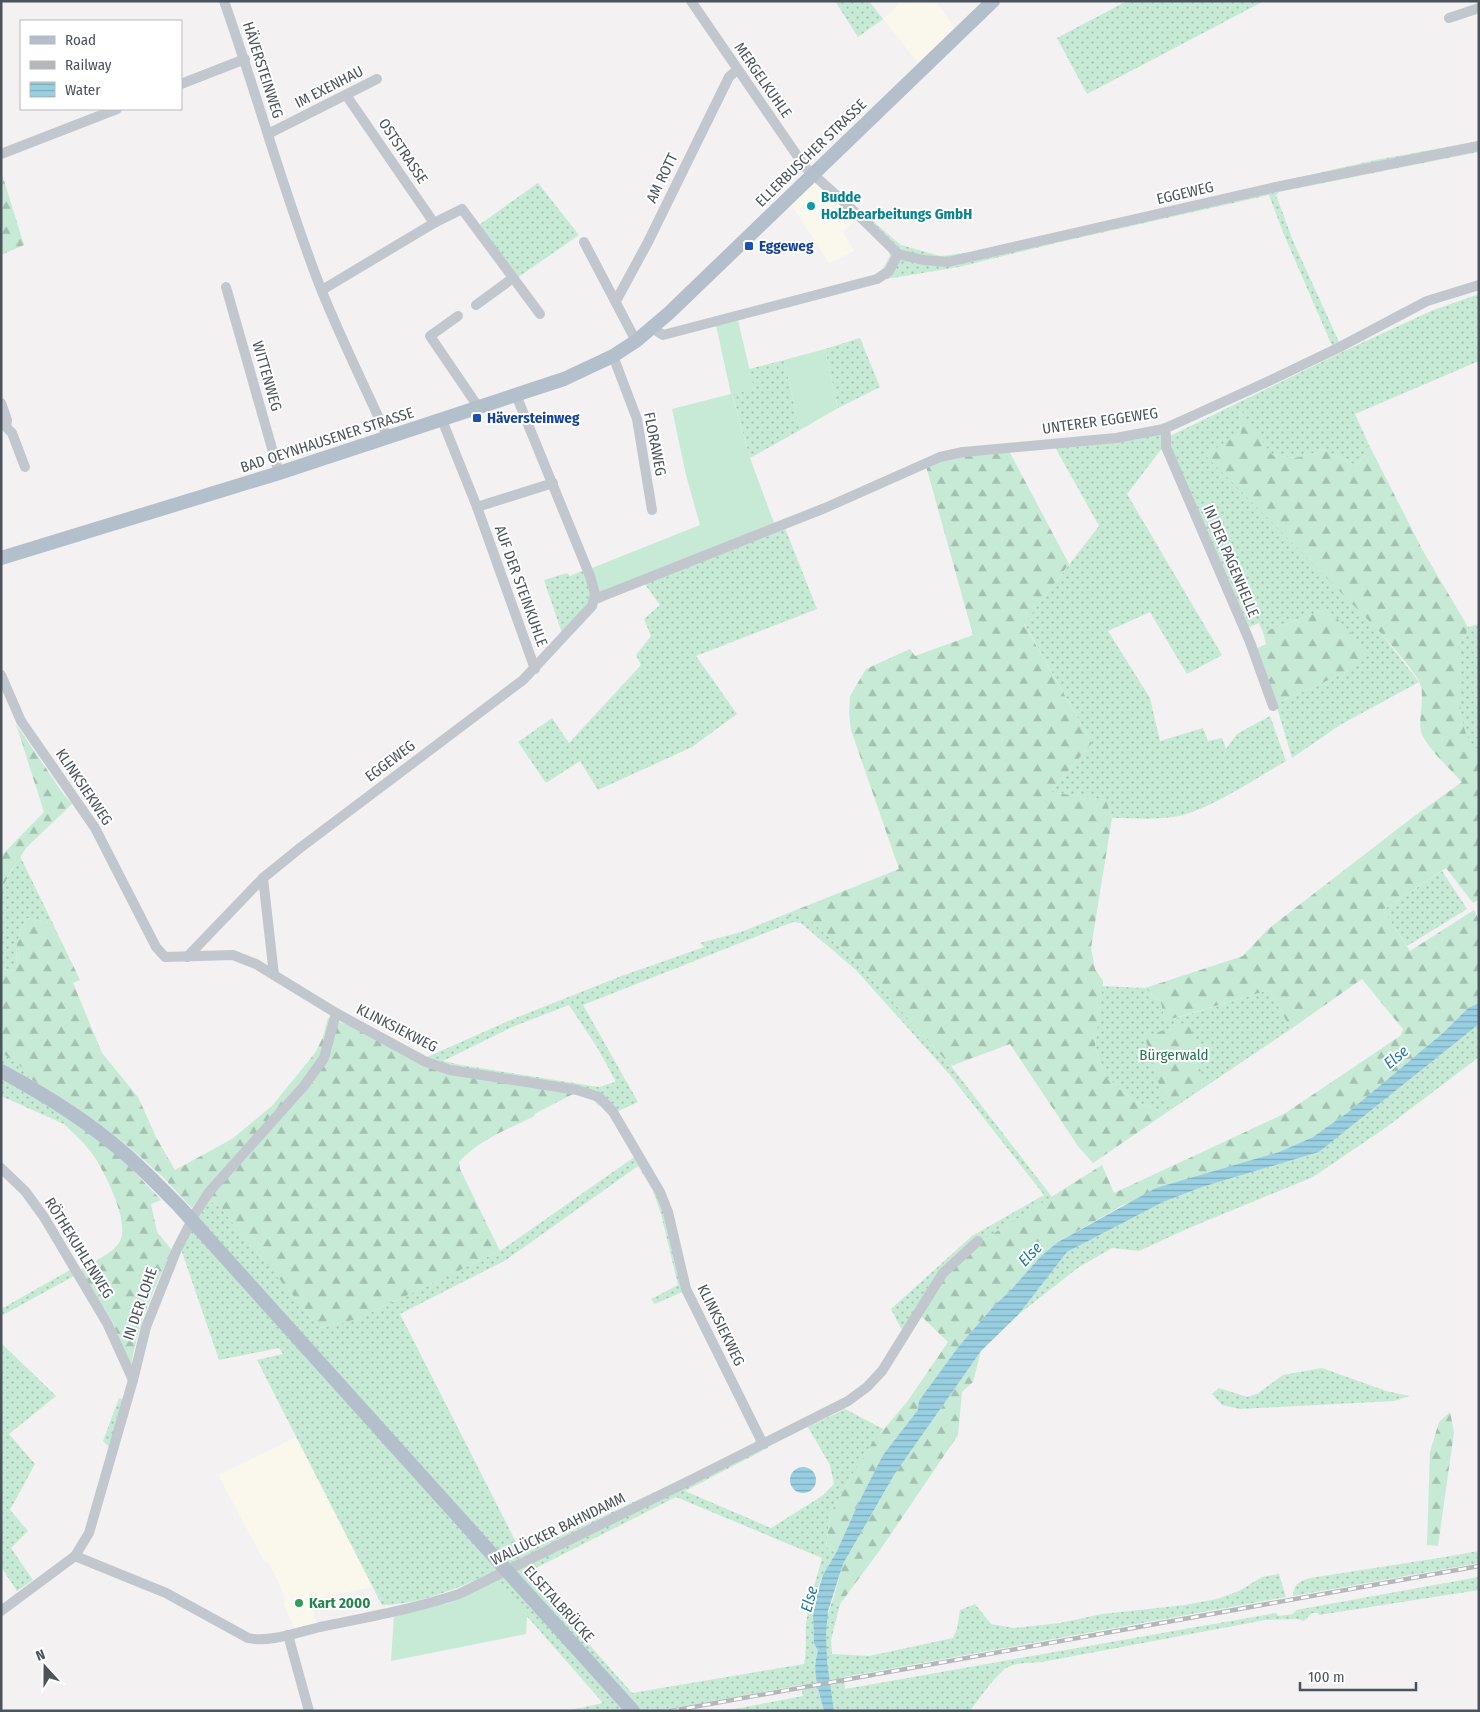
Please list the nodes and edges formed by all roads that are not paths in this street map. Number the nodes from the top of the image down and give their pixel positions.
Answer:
1 (224, 1) edge
2 (992, 1) edge
3 (693, 2) edge
4 (1479, 8) edge
5 (1449, 18) dead end
6 (245, 59) junction
7 (737, 70) junction
8 (377, 79) dead end
9 (182, 84) edge
10 (346, 95) junction
11 (114, 110) edge
12 (268, 134) junction
13 (1479, 146) edge
14 (1, 154) edge
15 (813, 174) junction
16 (430, 226) junction
17 (584, 242) dead end
18 (898, 254) junction
19 (513, 278) junction
20 (1479, 285) edge
21 (226, 287) dead end
22 (322, 290) junction
23 (616, 301) junction
24 (476, 305) dead end
25 (540, 314) dead end
26 (458, 316) dead end
27 (652, 328) junction
28 (636, 341) junction
29 (613, 356) junction
30 (516, 395) junction
31 (1, 403) edge
32 (479, 408) junction
33 (442, 420) junction
34 (4, 428) edge
35 (1164, 429) junction
36 (388, 438) junction
37 (25, 466) dead end
38 (279, 473) junction
39 (553, 483) junction
40 (477, 507) junction
41 (652, 510) dead end
42 (1, 558) edge
43 (595, 599) junction
44 (535, 669) junction
45 (1, 675) edge
46 (1273, 706) dead end
47 (263, 878) junction
48 (187, 957) junction
49 (274, 975) junction
50 (336, 1013) junction
51 (1, 1071) edge
52 (1, 1168) edge
53 (978, 1241) dead end
54 (133, 1380) junction
55 (763, 1444) junction
56 (75, 1556) junction
57 (1, 1611) edge
58 (288, 1635) junction
59 (309, 1711) edge
60 (633, 1711) edge

1 - 6 street, HÄVERSTEINWEG
2 - 15 main road, ELLERBUSCHER STRASSE
3 - 7 street, MERGELKUHLE
4 - 5 street
6 - 9 street
6 - 12 street, HÄVERSTEINWEG
7 - 15 street, MERGELKUHLE
7 - 23 street, AM ROTT
8 - 10 street, IM EXENHAU
10 - 12 street, IM EXENHAU
10 - 16 street, OSTSTRASSE
11 - 14 street
12 - 22 street, HÄVERSTEINWEG
13 - 18 street, EGGEWEG
15 - 18 street, EGGEWEG
15 - 27 main road, ELLERBUSCHER STRASSE
16 - 19 street
16 - 22 street
17 - 23 street
18 - 27 street
19 - 24 street
19 - 25 street
20 - 35 street, UNTERER EGGEWEG
21 - 38 street, WITTENWEG
22 - 36 street, HÄVERSTEINWEG
23 - 28 street
26 - 32 street
27 - 28 main road, BAD OEYNHAUSENER STRASSE
28 - 29 main road, BAD OEYNHAUSENER STRASSE
29 - 30 main road, BAD OEYNHAUSENER STRASSE
29 - 41 street, FLORAWEG
30 - 32 main road, BAD OEYNHAUSENER STRASSE
30 - 39 street
31 - 34 street
32 - 33 main road, BAD OEYNHAUSENER STRASSE
33 - 36 main road, BAD OEYNHAUSENER STRASSE
33 - 40 street, AUF DER STEINKUHLE
34 - 37 street
35 - 43 street, UNTERER EGGEWEG
35 - 46 street, IN DER PAGENHELLE
36 - 38 main road, BAD OEYNHAUSENER STRASSE
38 - 42 main road, BAD OEYNHAUSENER STRASSE
39 - 40 street
39 - 43 street
40 - 44 street, AUF DER STEINKUHLE
43 - 44 street, AUF DER STEINKUHLE
44 - 47 street, EGGEWEG
45 - 48 street, KLINKSIEKWEG
47 - 48 street, EGGEWEG
47 - 49 street
48 - 49 street, KLINKSIEKWEG
49 - 50 street, KLINKSIEKWEG
50 - 54 street, IN DER LOHE
50 - 55 street, KLINKSIEKWEG
51 - 60 main road, ELSETALBRÜCKE
52 - 54 street, RÖTHEKUHLENWEG
53 - 55 street, WALLÜCKER BAHNDAMM
54 - 56 street, IN DER LOHE
55 - 58 street, WALLÜCKER BAHNDAMM
56 - 57 street, IN DER LOHE
56 - 58 street, WALLÜCKER BAHNDAMM
58 - 59 street

